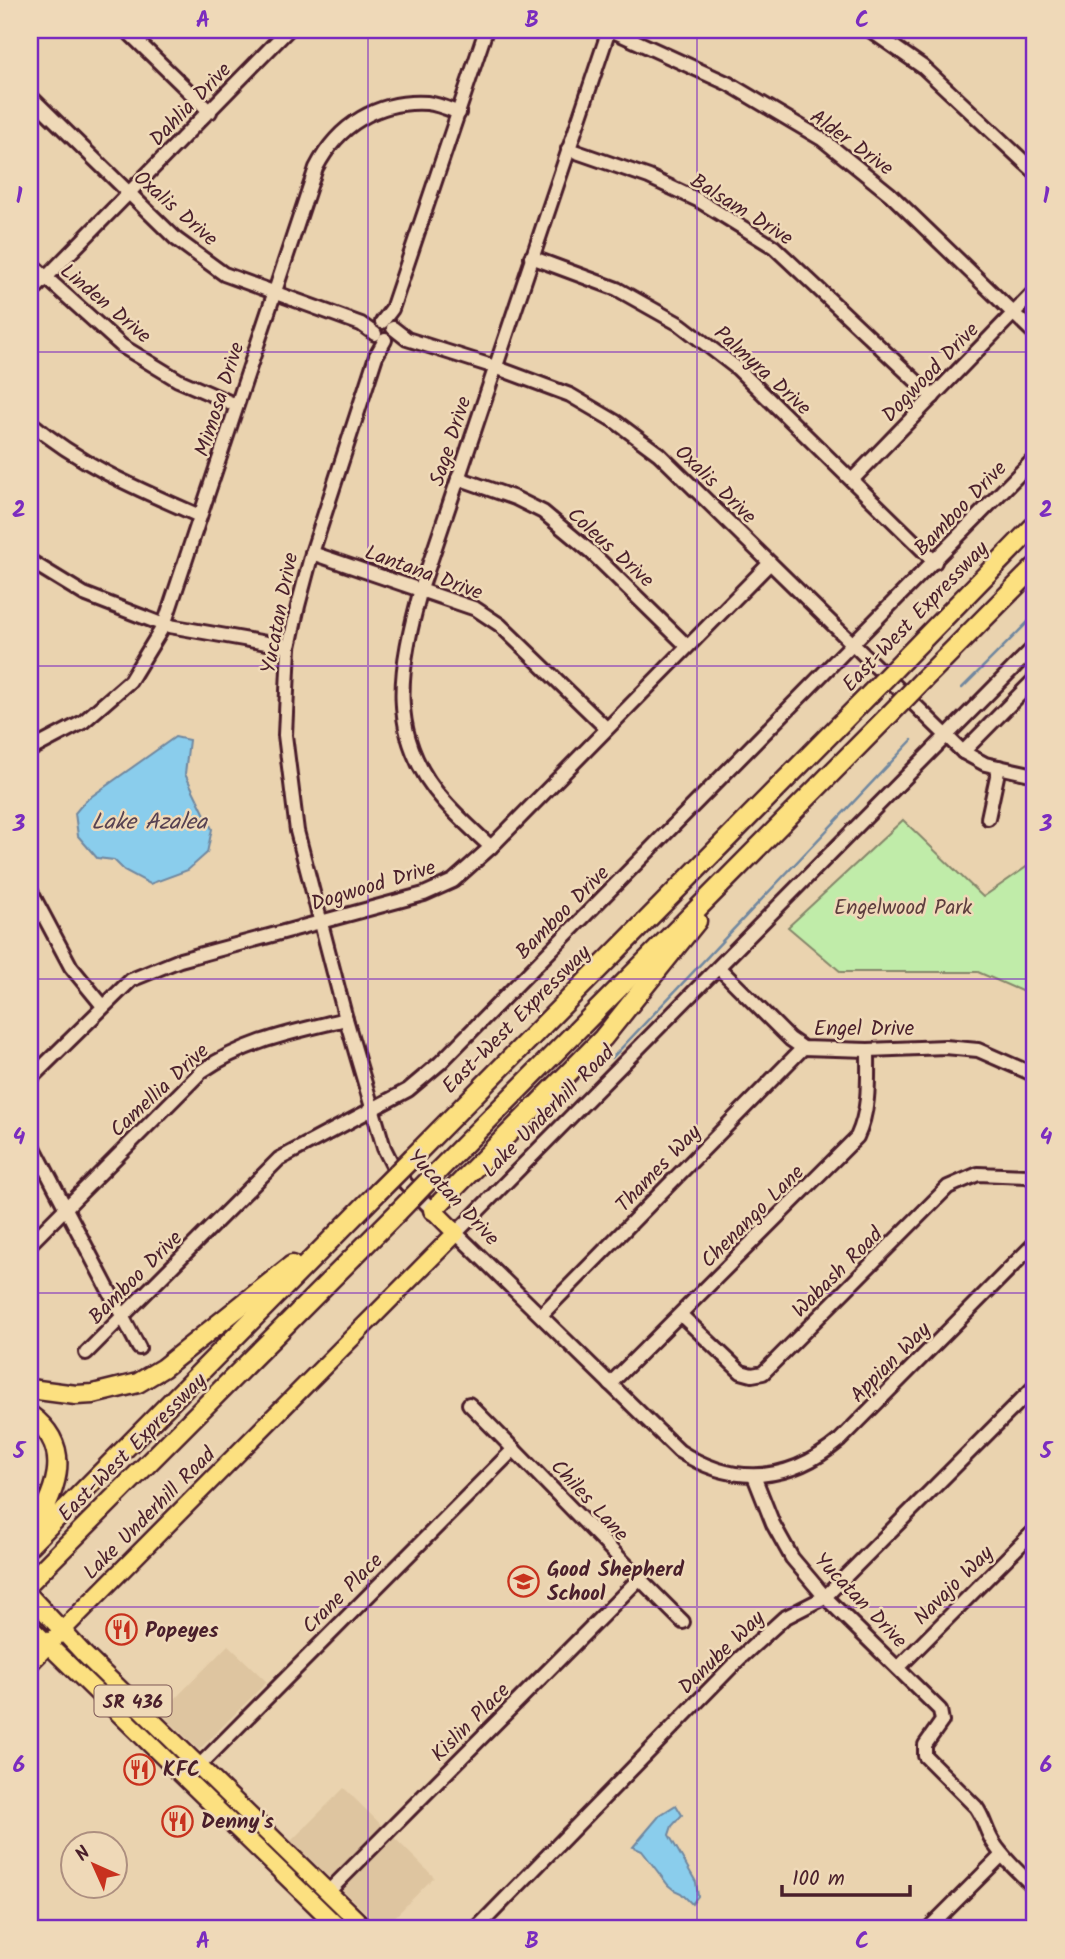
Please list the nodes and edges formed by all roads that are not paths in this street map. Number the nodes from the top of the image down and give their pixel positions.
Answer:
1 (126, 30) edge
2 (288, 30) edge
3 (486, 30) edge
4 (610, 30) edge
5 (870, 30) edge
6 (30, 96) edge
7 (210, 112) junction
8 (459, 113) junction
9 (568, 149) junction
10 (1035, 172) edge
11 (130, 194) junction
12 (531, 257) junction
13 (30, 263) edge
14 (46, 278) junction
15 (1035, 291) edge
16 (274, 293) junction
17 (30, 294) edge
18 (1014, 313) junction
19 (384, 331) junction
20 (1035, 334) edge
21 (495, 367) junction
22 (933, 397) junction
23 (236, 405) junction
24 (30, 422) edge
25 (1035, 458) edge
26 (458, 478) junction
27 (852, 480) junction
28 (200, 516) junction
29 (1035, 525) edge
30 (312, 552) junction
31 (30, 561) edge
32 (934, 562) junction
33 (770, 563) junction
34 (1035, 568) edge
35 (421, 589) junction
36 (164, 625) junction
37 (853, 644) junction
38 (687, 646) junction
39 (1035, 646) edge
40 (289, 647) junction
41 (1035, 679) edge
42 (606, 728) junction
43 (947, 736) junction
44 (30, 750) edge
45 (963, 752) junction
46 (999, 767) junction
47 (1035, 775) edge
48 (988, 818) dead end
49 (491, 847) junction
50 (722, 883) junction
51 (30, 890) edge
52 (320, 922) junction
53 (720, 969) junction
54 (103, 1006) junction
55 (346, 1019) junction
56 (803, 1048) junction
57 (868, 1050) junction
58 (1035, 1075) edge
59 (30, 1079) edge
60 (373, 1110) junction
61 (30, 1140) edge
62 (1035, 1181) edge
63 (65, 1208) junction
64 (363, 1208) junction
65 (433, 1210) junction
66 (456, 1233) junction
67 (1035, 1243) edge
68 (30, 1244) edge
69 (541, 1315) junction
70 (681, 1315) junction
71 (122, 1318) junction
72 (139, 1348) dead end
73 (86, 1353) dead end
74 (610, 1384) junction
75 (1035, 1386) edge
76 (30, 1389) edge
77 (469, 1404) dead end
78 (30, 1415) edge
79 (514, 1449) junction
80 (754, 1476) junction
81 (1035, 1530) edge
82 (30, 1536) edge
83 (30, 1545) edge
84 (32, 1579) edge
85 (639, 1579) junction
86 (30, 1596) edge
87 (825, 1597) junction
88 (683, 1622) dead end
89 (30, 1628) edge
90 (62, 1630) junction
91 (47, 1645) junction
92 (30, 1663) edge
93 (898, 1668) junction
94 (199, 1766) junction
95 (1002, 1855) junction
96 (1035, 1888) edge
97 (328, 1892) junction
98 (340, 1929) edge
99 (366, 1929) edge
100 (476, 1929) edge
101 (928, 1929) edge

1 - 7 street
2 - 7 street, Dahlia Drive
3 - 8 street, Yucatan Drive
4 - 9 street, Sage Drive
4 - 18 street, Alder Drive
5 - 10 street
6 - 11 street, Oxalis Drive
7 - 11 street, Dahlia Drive
8 - 16 street, Mimosa Drive
8 - 19 street, Yucatan Drive
9 - 12 street, Sage Drive
9 - 22 street, Balsam Drive
11 - 14 street, Dahlia Drive
11 - 16 street, Oxalis Drive
12 - 21 street, Sage Drive
12 - 27 street, Palmyra Drive
13 - 14 street, Linden Drive
14 - 17 street, Dahlia Drive
14 - 23 street, Linden Drive
15 - 18 street, Dogwood Drive
16 - 19 street, Oxalis Drive
16 - 23 street, Mimosa Drive
18 - 20 street, Alder Drive
18 - 22 street, Dogwood Drive
19 - 21 street, Oxalis Drive
19 - 30 street, Yucatan Drive
21 - 26 street, Sage Drive
21 - 33 street, Oxalis Drive
22 - 27 street, Dogwood Drive
23 - 28 street, Mimosa Drive
24 - 28 street
25 - 32 street, Bamboo Drive
26 - 35 street, Sage Drive
26 - 38 street, Coleus Drive
27 - 32 street, Palmyra Drive
28 - 36 street, Mimosa Drive
29 - 64 highway, East-West Expressway, bridge
30 - 35 street, Lantana Drive
30 - 40 street, Yucatan Drive
31 - 36 street
32 - 37 street, Bamboo Drive
33 - 37 street, Oxalis Drive
33 - 38 street, Dogwood Drive
34 - 50 highway, East-West Expressway, bridge
35 - 42 street, Lantana Drive
35 - 49 street, Sage Drive
36 - 40 street
36 - 44 street, Mimosa Drive
37 - 43 street, Oxalis Drive
37 - 60 street, Bamboo Drive
38 - 42 street, Dogwood Drive
39 - 43 street, Lake Underhill Road
40 - 52 street, Yucatan Drive
41 - 45 street
42 - 49 street, Dogwood Drive
43 - 45 street, Oxalis Drive
43 - 53 street, Lake Underhill Road
45 - 46 street
46 - 47 street
46 - 48 street
49 - 52 street, Dogwood Drive
50 - 65 highway
50 - 84 highway, East-West Expressway, bridge
51 - 54 street
52 - 54 street, Dogwood Drive
52 - 55 street, Yucatan Drive
53 - 56 street, Engel Drive
53 - 66 street, Lake Underhill Road
54 - 59 street, Dogwood Drive
55 - 60 street, Yucatan Drive
55 - 63 street, Camellia Drive
56 - 57 street, Engel Drive
56 - 69 street, Thames Way
57 - 58 street, Engel Drive
57 - 70 street, Chenango Lane
60 - 65 street, Yucatan Drive
60 - 71 street, Bamboo Drive
61 - 63 street
62 - 70 street, Wabash Road
63 - 68 street, Camellia Drive
63 - 71 street
64 - 76 highway
64 - 83 highway, East-West Expressway
65 - 66 main road, Yucatan Drive
66 - 69 street, Yucatan Drive
66 - 90 main road, Lake Underhill Road
67 - 80 street, Appian Way
69 - 74 street, Yucatan Drive
70 - 74 street, Chenango Lane
71 - 72 street
71 - 73 street, Bamboo Drive
74 - 80 street, Yucatan Drive
75 - 87 street, Danube Way
77 - 79 street, Chiles Lane
78 - 82 highway
79 - 85 street, Chiles Lane
79 - 94 street, Crane Place
80 - 87 street, Yucatan Drive
81 - 93 street, Navajo Way
85 - 88 street, Chiles Lane
85 - 97 street, Kislin Place
86 - 90 main road, SR 436
87 - 93 street, Yucatan Drive
87 - 100 street, Danube Way
89 - 91 main road, SR 436
90 - 91 main road, Lake Underhill Road
90 - 94 main road, SR 436
91 - 92 main road, Lake Underhill Road
91 - 98 main road, SR 436
93 - 95 street, Yucatan Drive
94 - 97 main road, SR 436
95 - 96 street
95 - 101 street
97 - 99 main road, SR 436

